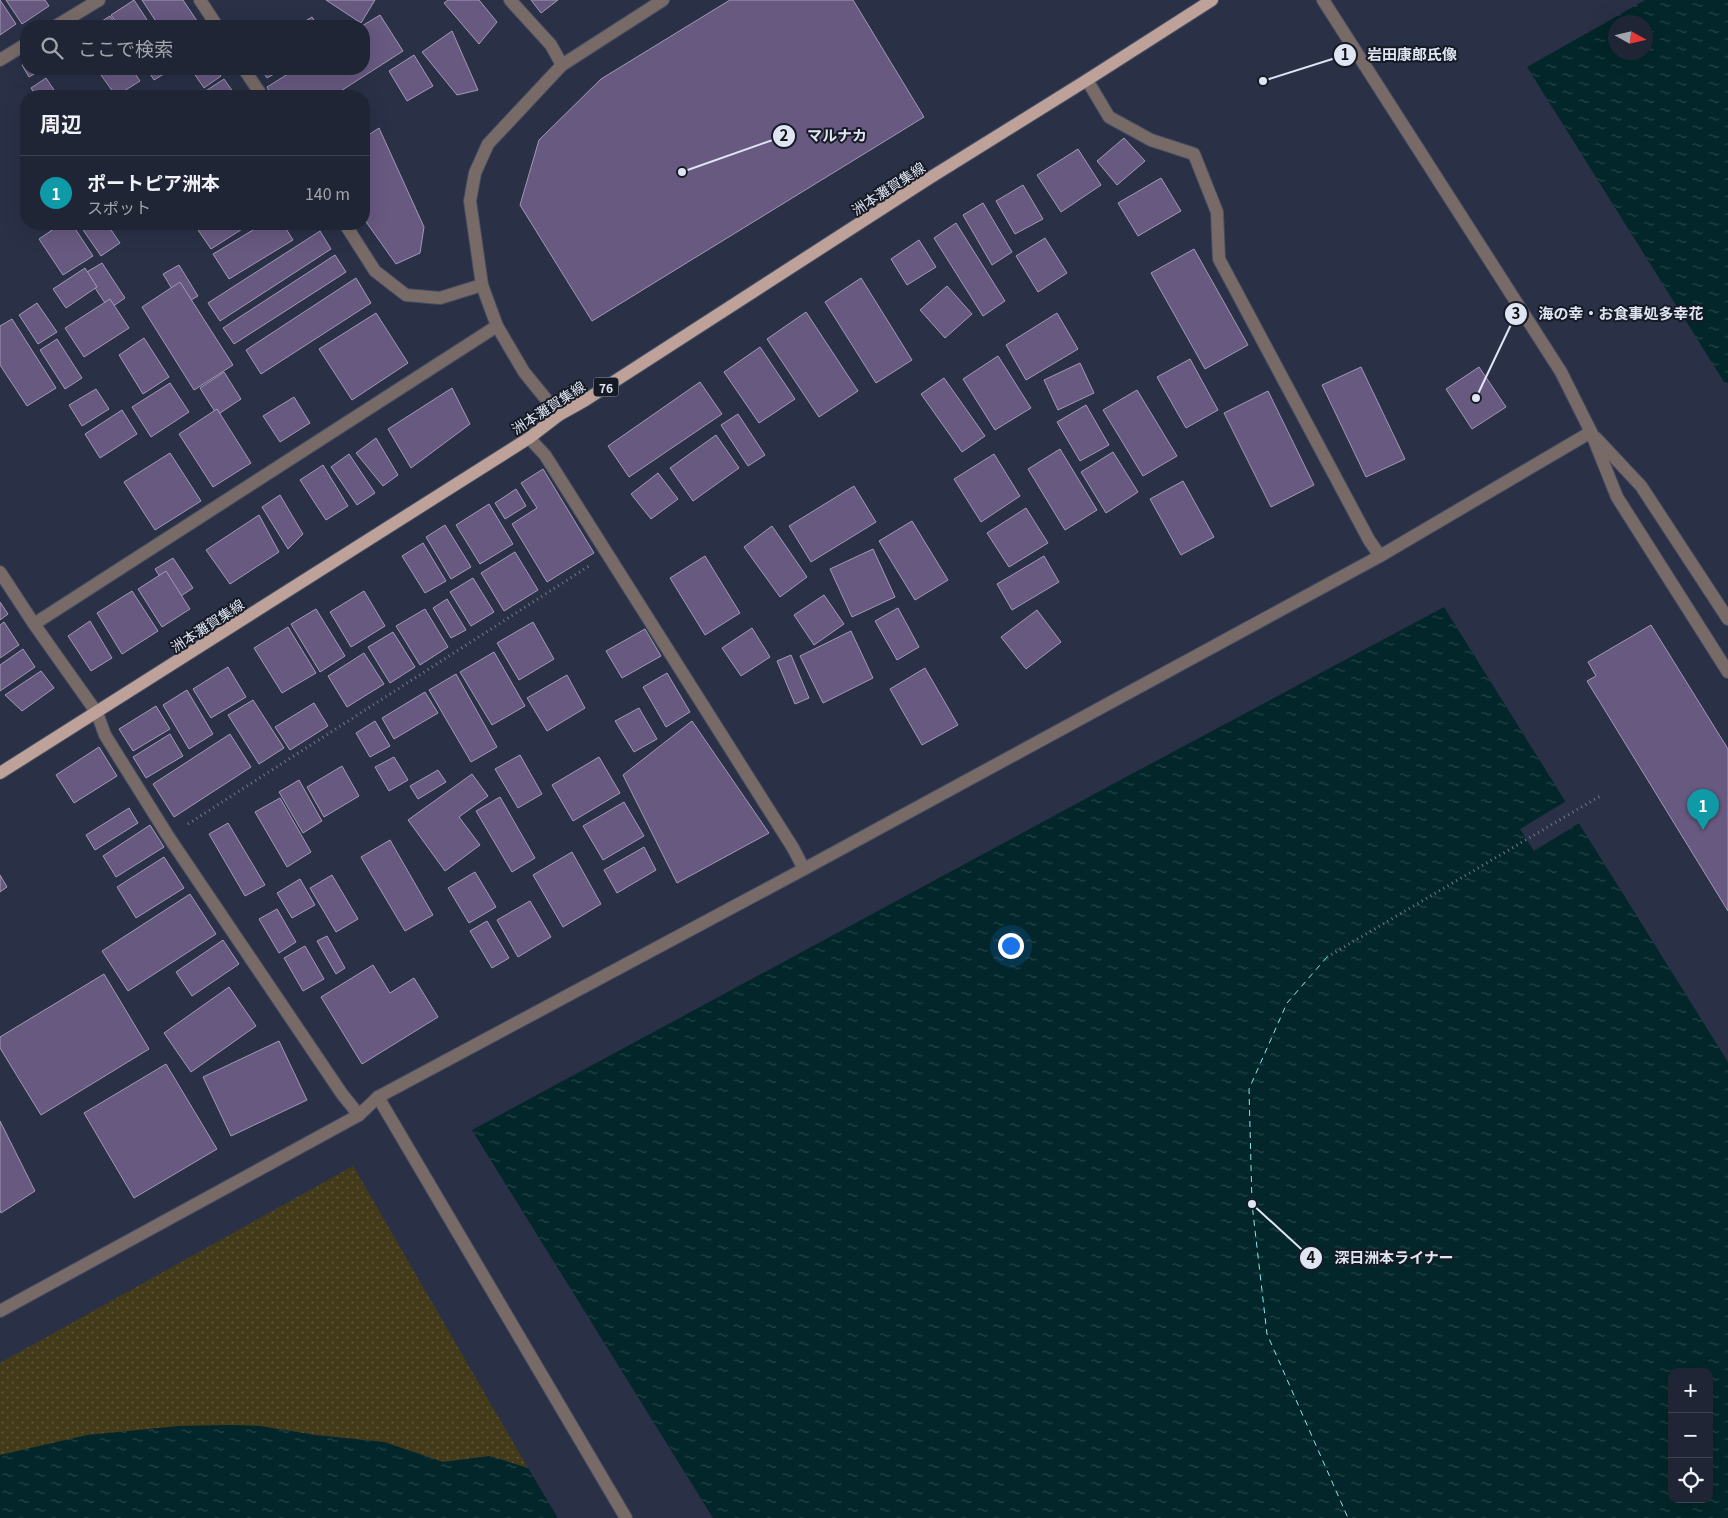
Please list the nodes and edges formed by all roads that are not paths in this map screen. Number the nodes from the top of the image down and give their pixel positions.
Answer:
1 (99, 0) edge
2 (200, 0) edge
3 (510, 0) edge
4 (663, 0) edge
5 (1212, 0) edge
6 (1323, 0) edge
7 (66, 20) edge
8 (213, 20) edge
9 (20, 48) edge
10 (0, 60) edge
11 (562, 65) junction
12 (248, 75) edge
13 (1087, 80) junction
14 (258, 90) edge
15 (348, 230) edge
16 (482, 285) junction
17 (497, 326) junction
18 (560, 415) junction
19 (1591, 432) junction
20 (529, 438) junction
21 (1380, 556) junction
22 (0, 572) edge
23 (1728, 619) edge
24 (34, 624) junction
25 (1728, 672) edge
26 (97, 713) junction
27 (0, 774) edge
28 (804, 869) junction
29 (378, 1097) junction
30 (359, 1116) junction
31 (0, 1311) edge
32 (626, 1518) edge

1 - 7 street
2 - 8 street
3 - 11 street
4 - 11 street
5 - 13 main road, 洲本灘賀集線 / 76
6 - 19 street
9 - 10 street
11 - 16 street
12 - 14 street
13 - 18 main road, 洲本灘賀集線 / 76
13 - 21 street
15 - 16 street
16 - 17 street
17 - 18 street
17 - 24 street
18 - 20 main road, 洲本灘賀集線 / 76
19 - 21 street
19 - 23 street
19 - 25 street
20 - 26 main road, 洲本灘賀集線 / 76
20 - 28 street
21 - 28 street
22 - 24 street
24 - 26 street
26 - 27 main road, 洲本灘賀集線 / 76
26 - 30 street
28 - 29 street
29 - 30 street
29 - 32 street
30 - 31 street

